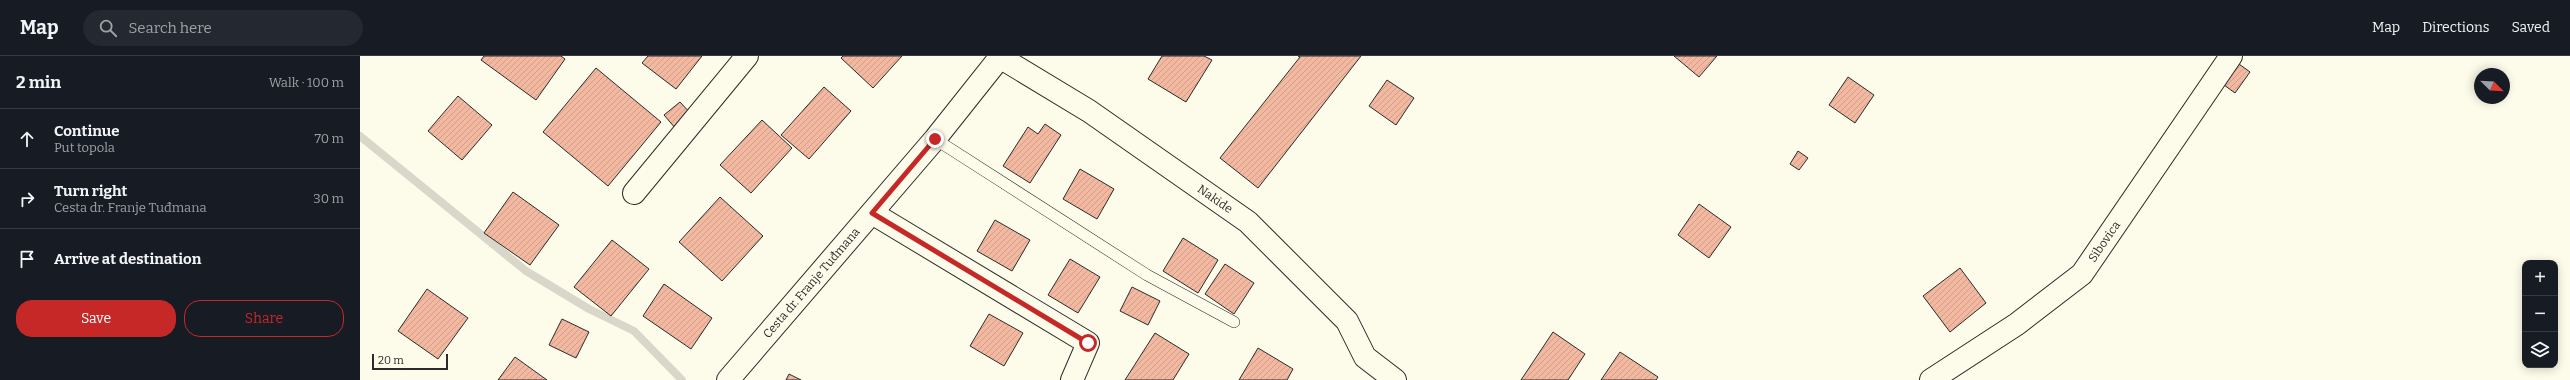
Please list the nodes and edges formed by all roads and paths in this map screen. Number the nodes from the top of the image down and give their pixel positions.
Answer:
1 (747, 56) edge
2 (999, 56) edge
3 (2231, 56) edge
4 (935, 139) junction
5 (634, 193) dead end
6 (872, 213) junction
7 (1234, 322) dead end
8 (728, 380) edge
9 (1072, 380) edge
10 (1395, 380) edge
11 (1931, 380) edge

1 - 5 street
2 - 4 street, Cesta dr. Franje Tuđmana
2 - 10 street, Nakide
3 - 11 street, Sibovica
4 - 6 street, Cesta dr. Franje Tuđmana
4 - 7 lane
6 - 8 street, Cesta dr. Franje Tuđmana
6 - 9 street

